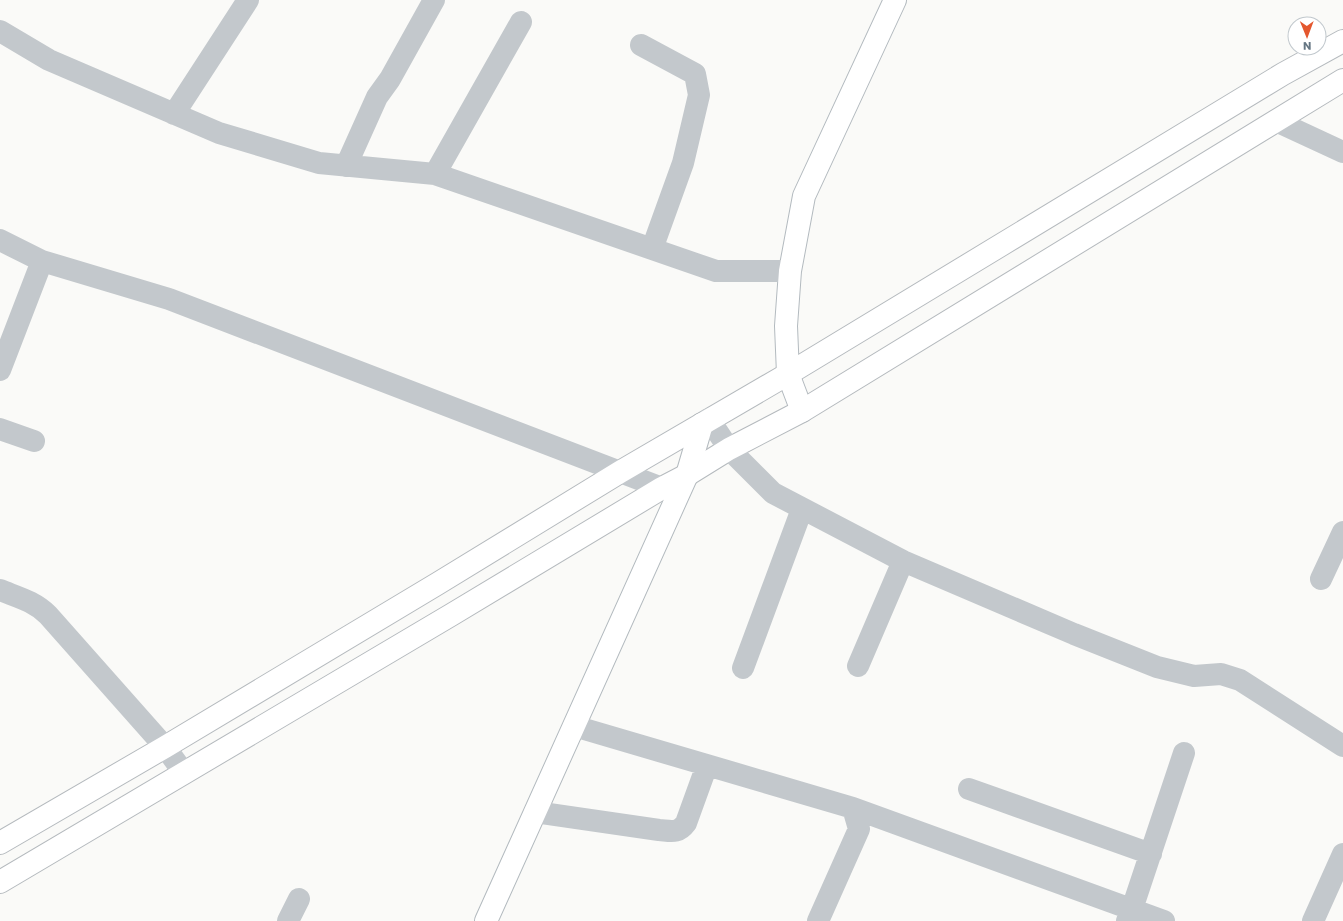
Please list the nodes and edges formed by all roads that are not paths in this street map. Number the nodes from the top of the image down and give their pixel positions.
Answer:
1 (248, 0) edge
2 (434, 0) edge
3 (895, 0) edge
4 (521, 22) dead end
5 (0, 31) edge
6 (1343, 41) edge
7 (641, 45) dead end
8 (1343, 80) edge
9 (174, 114) junction
10 (1276, 121) junction
11 (1343, 152) edge
12 (346, 166) junction
13 (435, 174) junction
14 (0, 240) edge
15 (652, 249) junction
16 (42, 261) junction
17 (790, 271) junction
18 (0, 370) edge
19 (788, 374) junction
20 (802, 411) junction
21 (706, 422) junction
22 (0, 429) edge
23 (34, 441) dead end
24 (729, 449) junction
25 (620, 472) junction
26 (687, 475) junction
27 (662, 488) junction
28 (802, 509) junction
29 (1343, 532) edge
30 (903, 562) junction
31 (1321, 580) dead end
32 (0, 590) edge
33 (858, 666) dead end
34 (743, 668) dead end
35 (574, 726) junction
36 (1343, 746) edge
37 (165, 747) junction
38 (1184, 753) dead end
39 (707, 765) junction
40 (184, 773) junction
41 (969, 789) dead end
42 (852, 808) junction
43 (535, 812) junction
44 (0, 843) edge
45 (1151, 854) junction
46 (1343, 854) edge
47 (1, 880) edge
48 (298, 899) dead end
49 (1130, 915) edge
50 (288, 921) edge
51 (486, 921) edge
52 (818, 921) edge
53 (1164, 921) edge
54 (1313, 921) edge

1 - 9 street
2 - 12 street
3 - 17 main road
4 - 13 street
5 - 9 street
6 - 19 main road
7 - 15 street
8 - 10 main road
9 - 12 street
10 - 11 street
10 - 20 main road
12 - 13 street
13 - 15 street
14 - 16 street
15 - 17 street
16 - 18 street
16 - 25 street
17 - 19 main road
19 - 20 main road
19 - 21 main road
20 - 24 main road
21 - 24 street
21 - 25 main road
21 - 26 main road
22 - 23 street
24 - 26 main road
24 - 28 street
25 - 27 street
25 - 37 main road
26 - 27 main road
26 - 35 main road
27 - 40 main road
28 - 30 street
28 - 34 street
29 - 31 street
30 - 33 street
30 - 36 street
32 - 37 street
35 - 39 street
35 - 43 main road
37 - 40 street
37 - 44 main road
38 - 45 street
39 - 42 street
39 - 43 street
40 - 47 main road
41 - 45 street
42 - 49 street
42 - 52 street
43 - 51 main road
45 - 49 street
46 - 54 street
48 - 50 street
49 - 53 street

